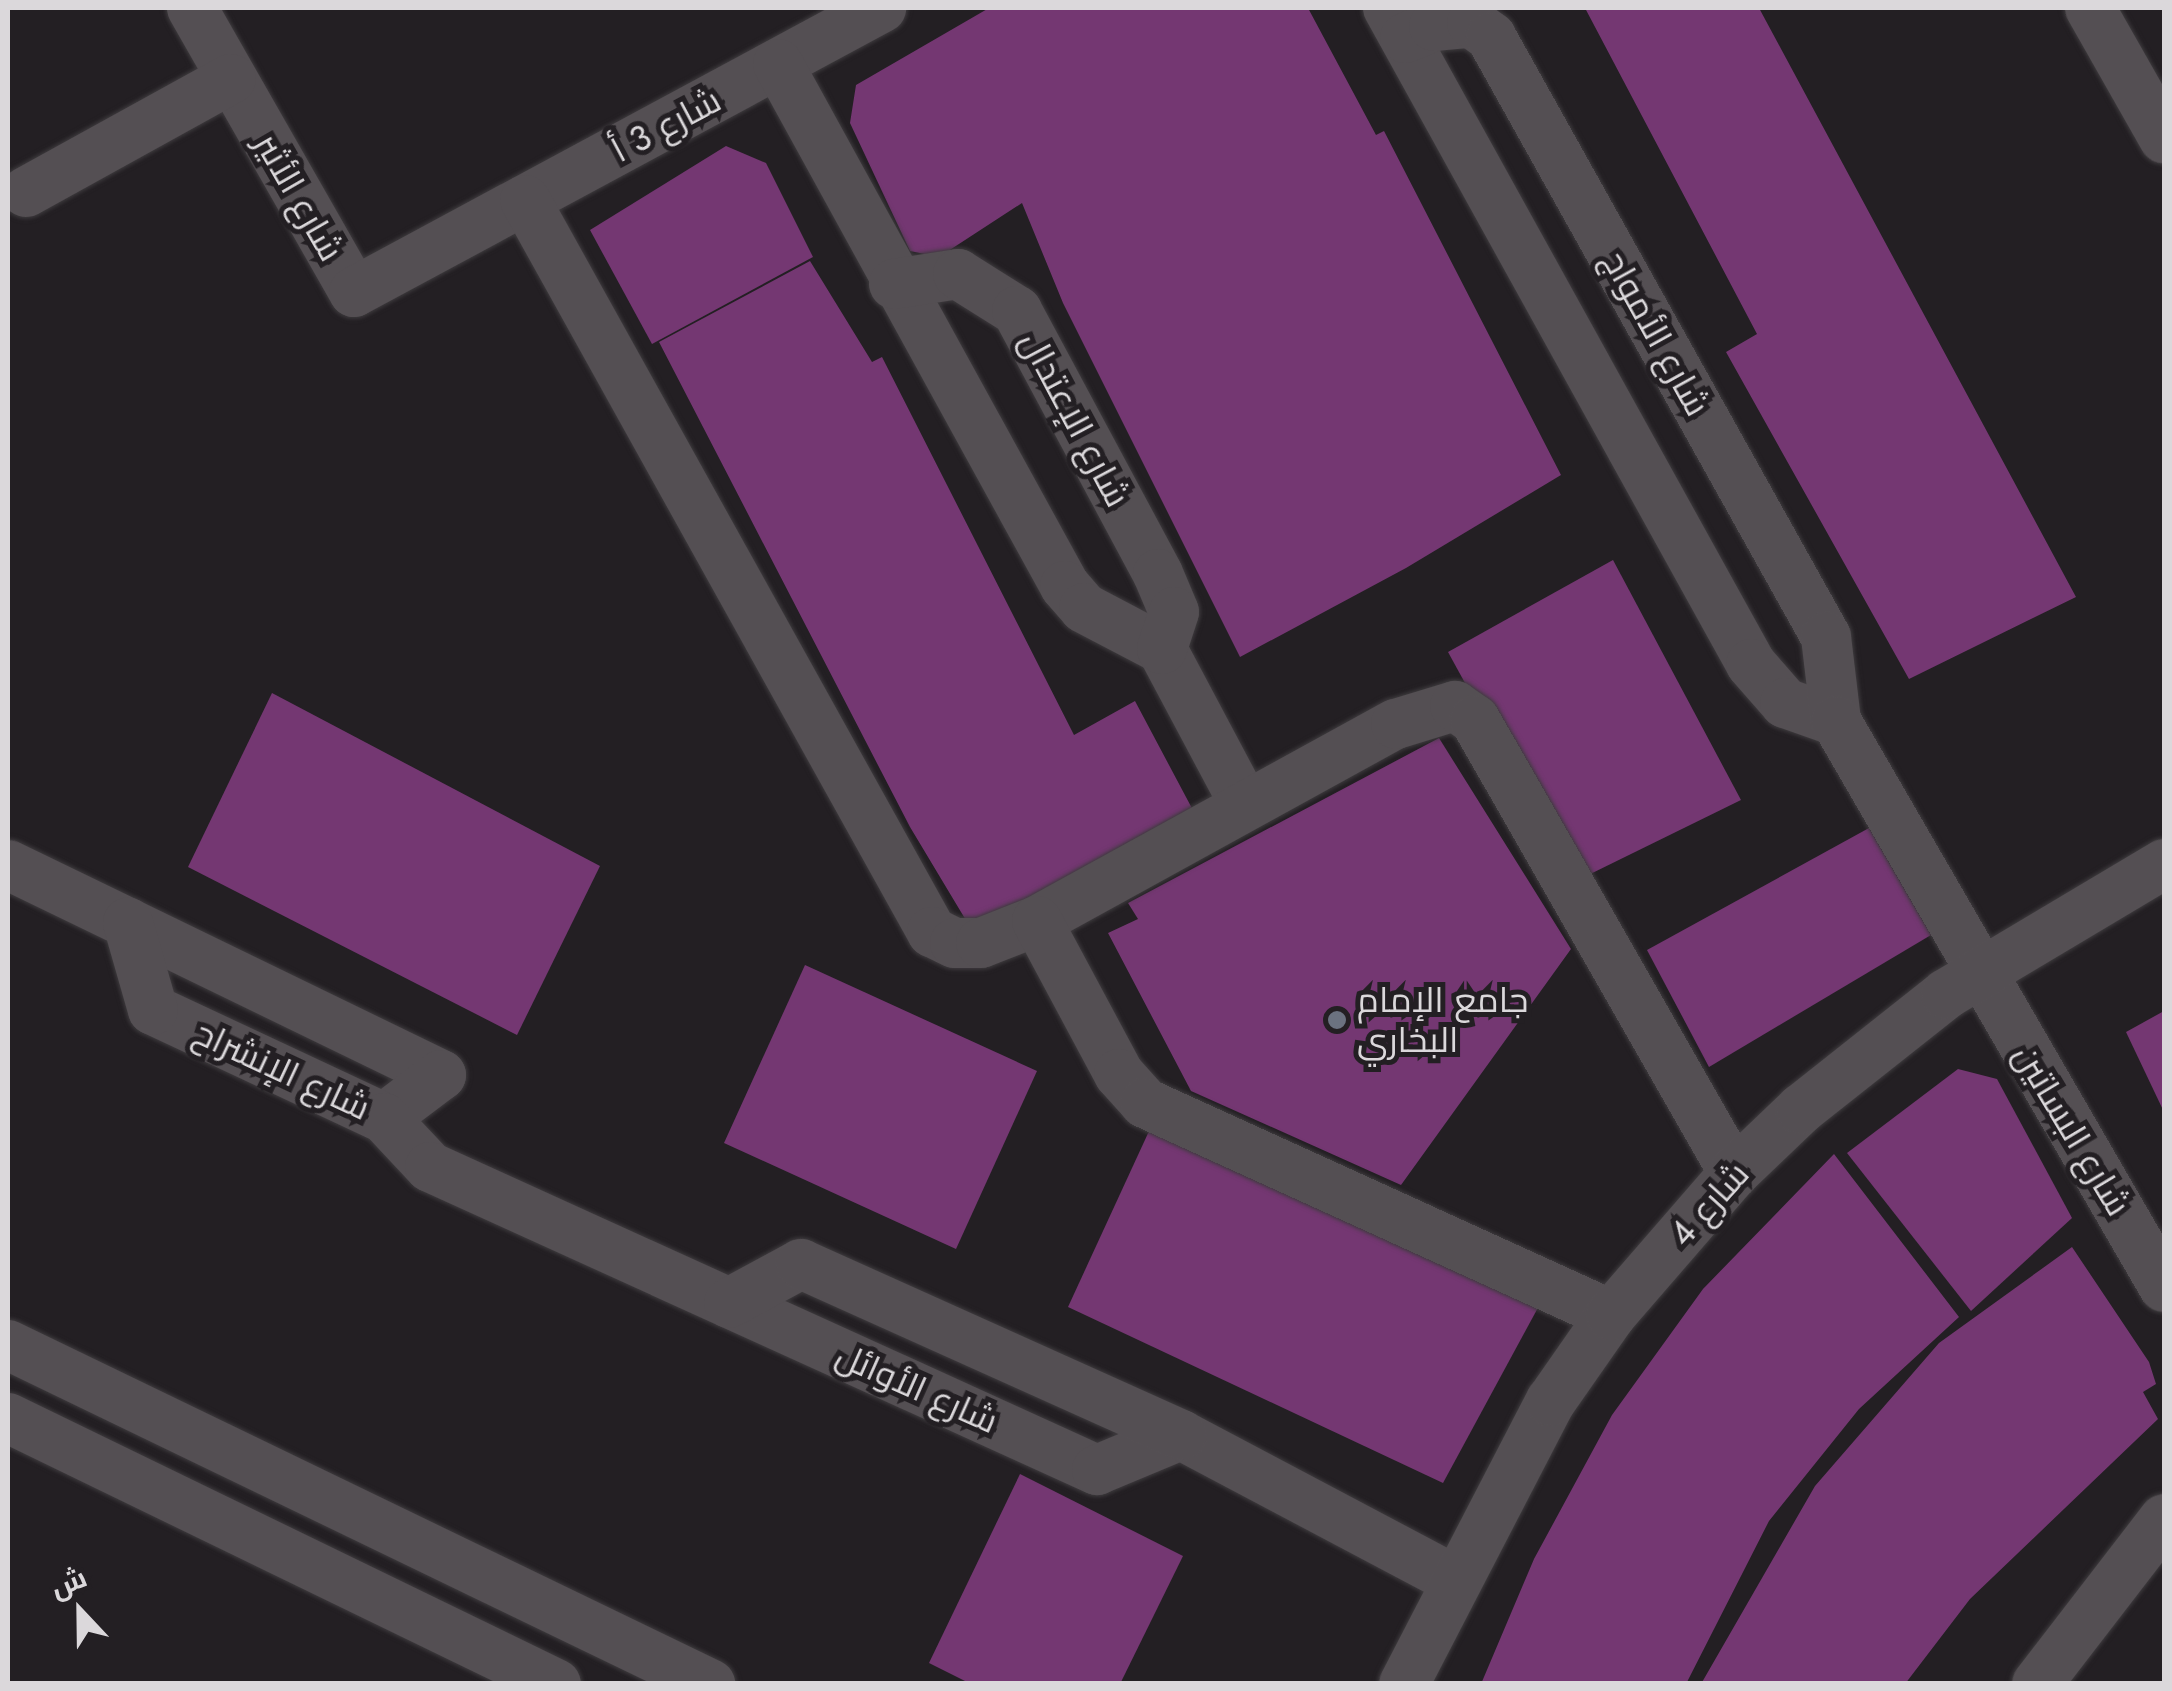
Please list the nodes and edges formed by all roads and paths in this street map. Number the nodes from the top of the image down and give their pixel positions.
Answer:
1 (192, 8) edge
2 (2090, 8) edge
3 (864, 11) edge
4 (1397, 23) edge
5 (778, 64) junction
6 (231, 79) junction
7 (2164, 138) edge
8 (26, 192) dead end
9 (526, 200) junction
10 (450, 241) joint
11 (894, 284) junction
12 (1162, 649) junction
13 (1836, 721) junction
14 (1244, 804) junction
15 (2164, 864) edge
16 (8, 866) edge
17 (1037, 920) junction
18 (128, 923) junction
19 (1979, 973) junction
20 (384, 1118) junction
21 (1734, 1173) junction
22 (2164, 1287) edge
23 (729, 1303) junction
24 (1611, 1315) junction
25 (8, 1344) edge
26 (8, 1418) edge
27 (1181, 1435) junction
28 (2164, 1519) edge
29 (1458, 1581) junction
30 (2058, 1672) edge
31 (556, 1684) edge
32 (710, 1684) edge
33 (1404, 1684) edge

1 - 6 street, شارع الأثير
2 - 7 street
3 - 5 street, شارع 3 أ
4 - 13 street, شارع الأمواج
4 - 13 street, شارع الأمواج
5 - 9 street, شارع 3 أ
5 - 11 street
6 - 8 street
6 - 10 street, شارع الأثير
9 - 10 street, شارع 3 أ
9 - 17 street
11 - 12 street
11 - 12 street, شارع الإعتدال
12 - 14 street
13 - 19 street, شارع الأمواج
14 - 17 street
14 - 21 street
15 - 19 street, شارع 4
16 - 18 street, شارع الإنشراح
17 - 24 street
18 - 20 street, شارع الإنشراح
18 - 20 street, شارع الإنشراح
19 - 21 street, شارع 4
19 - 22 street, شارع البساتين
20 - 23 street, شارع الأوائل
21 - 24 street, شارع 4
23 - 27 street, شارع الأوائل
23 - 27 street
24 - 29 street, شارع 4
25 - 32 street
26 - 31 street
27 - 29 street
28 - 30 street
29 - 33 street, شارع 4

